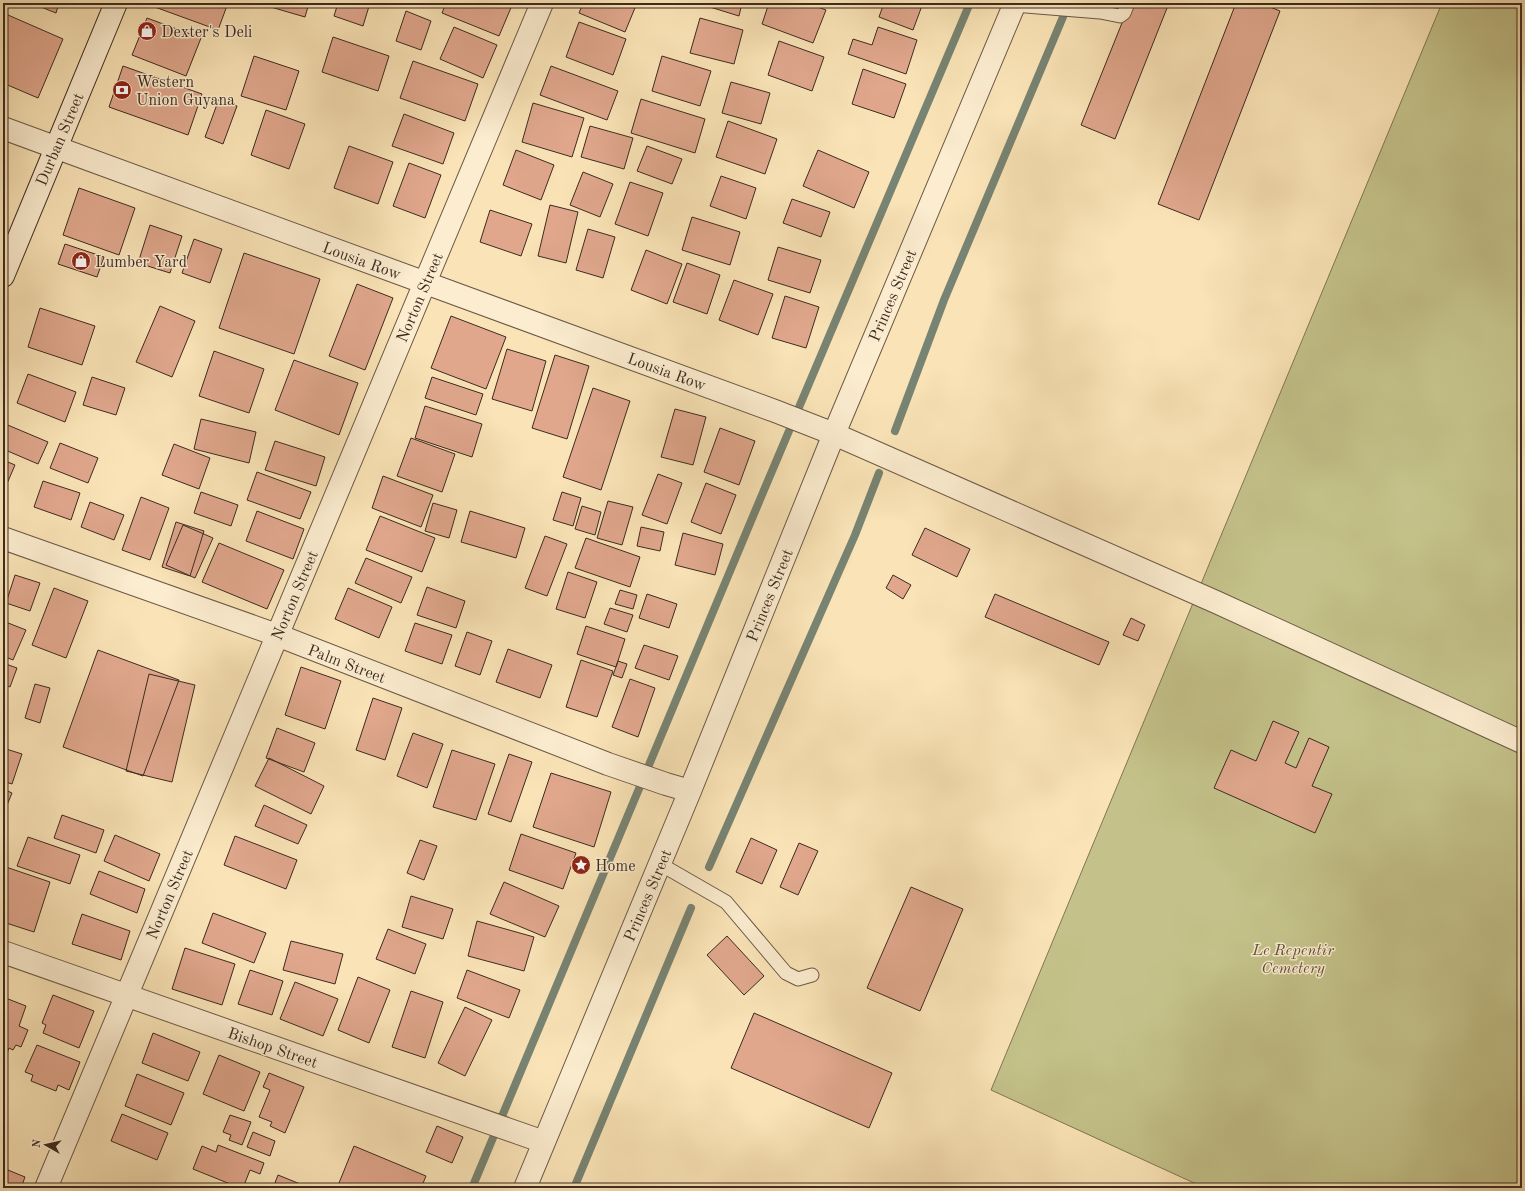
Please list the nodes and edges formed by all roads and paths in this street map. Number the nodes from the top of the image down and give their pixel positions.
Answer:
1 (116, 3) edge
2 (542, 3) edge
3 (1128, 3) edge
4 (1014, 4) edge
5 (3, 128) edge
6 (55, 148) junction
7 (3, 276) edge
8 (425, 282) junction
9 (825, 430) junction
10 (3, 538) edge
11 (277, 636) junction
12 (1522, 742) edge
13 (690, 791) junction
14 (660, 864) junction
15 (3, 952) edge
16 (812, 975) dead end
17 (126, 996) junction
18 (544, 1142) junction
19 (46, 1188) edge
20 (525, 1188) edge

1 - 6 street, Durban Street
2 - 8 street, Norton Street
3 - 4 lane
4 - 9 street, Princes Street
5 - 6 street, Lousia Row
6 - 7 street, Durban Street
6 - 8 street, Lousia Row
8 - 9 street, Lousia Row
8 - 11 street, Norton Street
9 - 12 street, Lousia Row
9 - 13 street, Princes Street
10 - 11 street, Palm Street
11 - 13 street, Palm Street
11 - 17 street, Norton Street
13 - 14 street, Princes Street
14 - 16 lane
14 - 18 street, Princes Street
15 - 17 street, Bishop Street
17 - 18 street, Bishop Street
17 - 19 street, Norton Street
18 - 20 street, Princes Street

